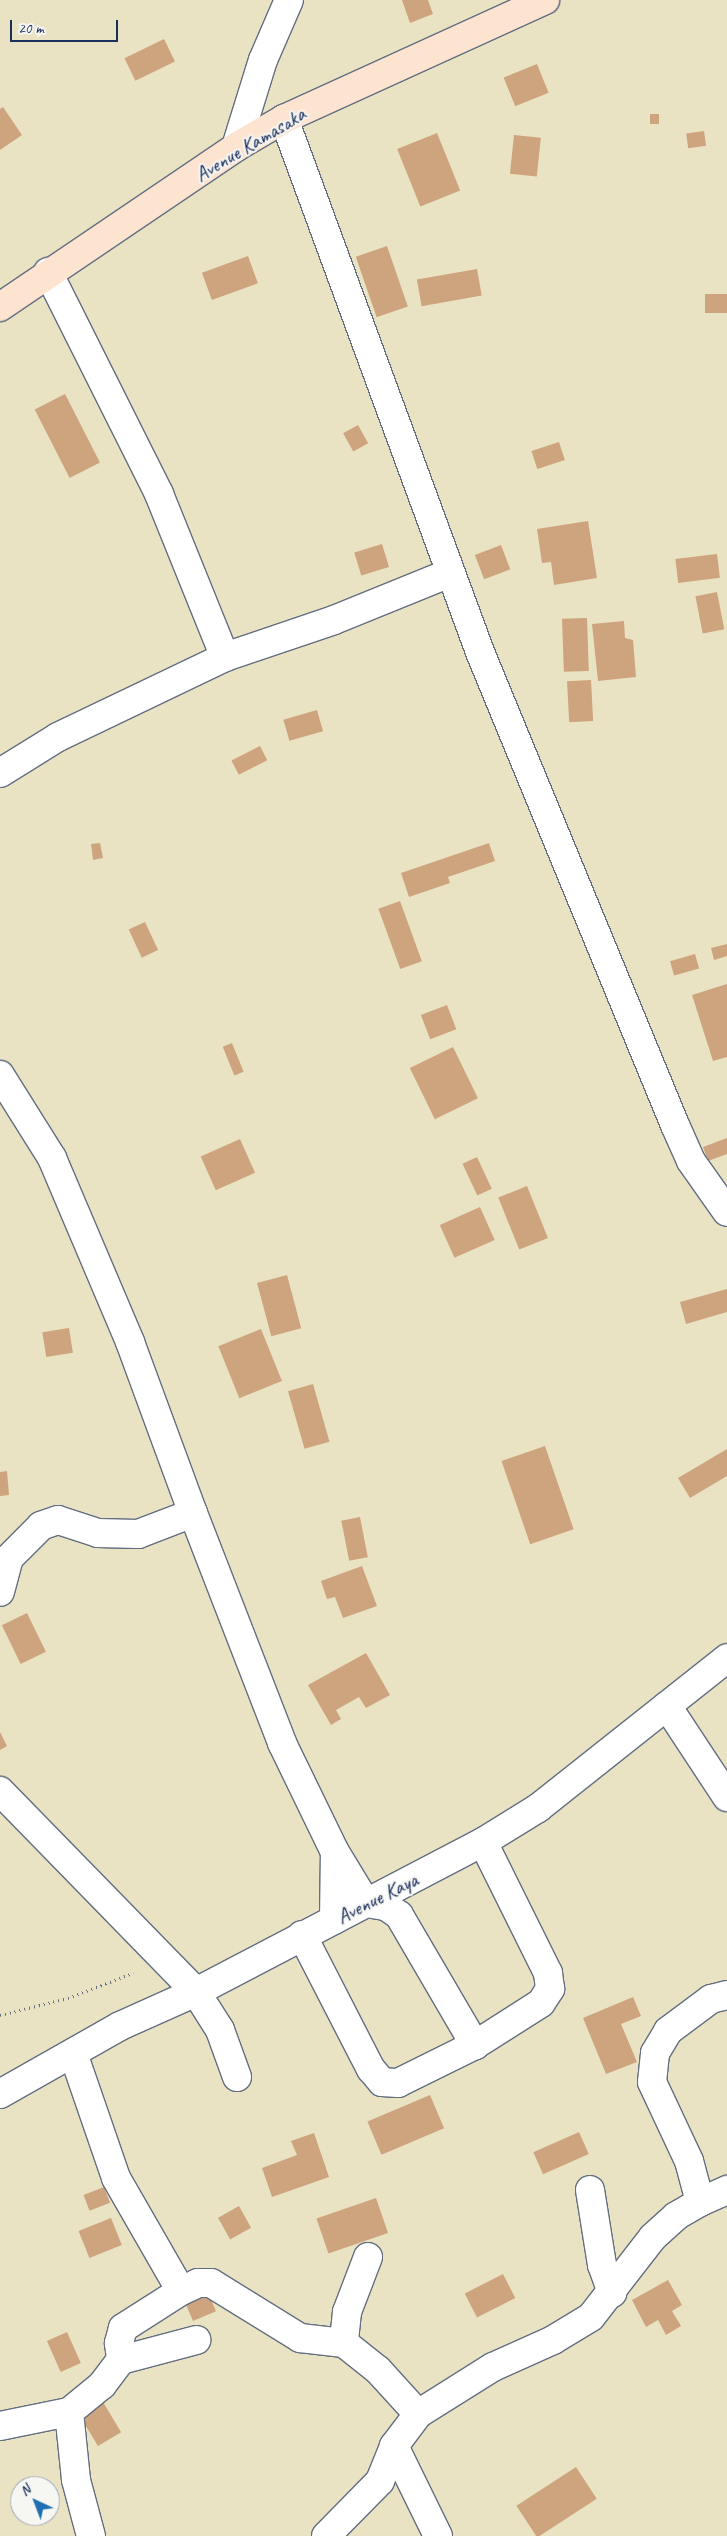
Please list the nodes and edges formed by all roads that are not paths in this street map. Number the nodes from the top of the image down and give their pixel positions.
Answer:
1 (289, 0) edge
2 (545, 0) edge
3 (284, 119) junction
4 (236, 147) junction
5 (48, 272) junction
6 (3, 302) edge
7 (450, 572) junction
8 (225, 657) junction
9 (0, 774) edge
10 (0, 1074) edge
11 (727, 1212) edge
12 (193, 1513) junction
13 (0, 1592) edge
14 (727, 1658) edge
15 (667, 1706) junction
16 (0, 1791) edge
17 (727, 1797) edge
18 (483, 1842) junction
19 (335, 1852) junction
20 (366, 1903) junction
21 (334, 1920) junction
22 (302, 1935) junction
23 (196, 1992) junction
24 (727, 1995) edge
25 (475, 2045) junction
26 (73, 2053) junction
27 (237, 2078) dead end
28 (0, 2094) edge
29 (590, 2190) dead end
30 (727, 2190) edge
31 (700, 2202) junction
32 (368, 2257) dead end
33 (181, 2291) junction
34 (612, 2293) junction
35 (196, 2340) dead end
36 (344, 2343) junction
37 (121, 2360) junction
38 (69, 2412) junction
39 (418, 2414) junction
40 (0, 2426) edge
41 (394, 2446) junction
42 (92, 2536) edge
43 (326, 2536) edge
44 (438, 2536) edge

1 - 4 street
2 - 3 street, Avenue Kamasaka
3 - 4 street, Avenue Kamasaka
3 - 7 street
4 - 5 street, Avenue Kamasaka
5 - 6 street, Avenue Kamasaka
5 - 8 street
7 - 8 street
7 - 11 street
8 - 9 street
10 - 12 street
12 - 13 street
12 - 19 street
14 - 15 street, Avenue Kaya
15 - 17 street
15 - 18 street, Avenue Kaya
16 - 23 street
18 - 20 street, Avenue Kaya
18 - 25 street
19 - 20 street
19 - 21 street
20 - 21 street, Avenue Kaya
20 - 25 street
21 - 22 street, Avenue Kaya
22 - 23 street, Avenue Kaya
22 - 25 street
23 - 26 street, Avenue Kaya
23 - 27 street
24 - 31 street
26 - 28 street, Avenue Kaya
26 - 33 street
29 - 34 street
30 - 31 street
31 - 34 street
32 - 36 street
33 - 36 street
33 - 37 street
34 - 39 street
35 - 37 street
36 - 39 street
37 - 38 street
38 - 40 street
38 - 42 street
39 - 41 street
41 - 43 street
41 - 44 street

